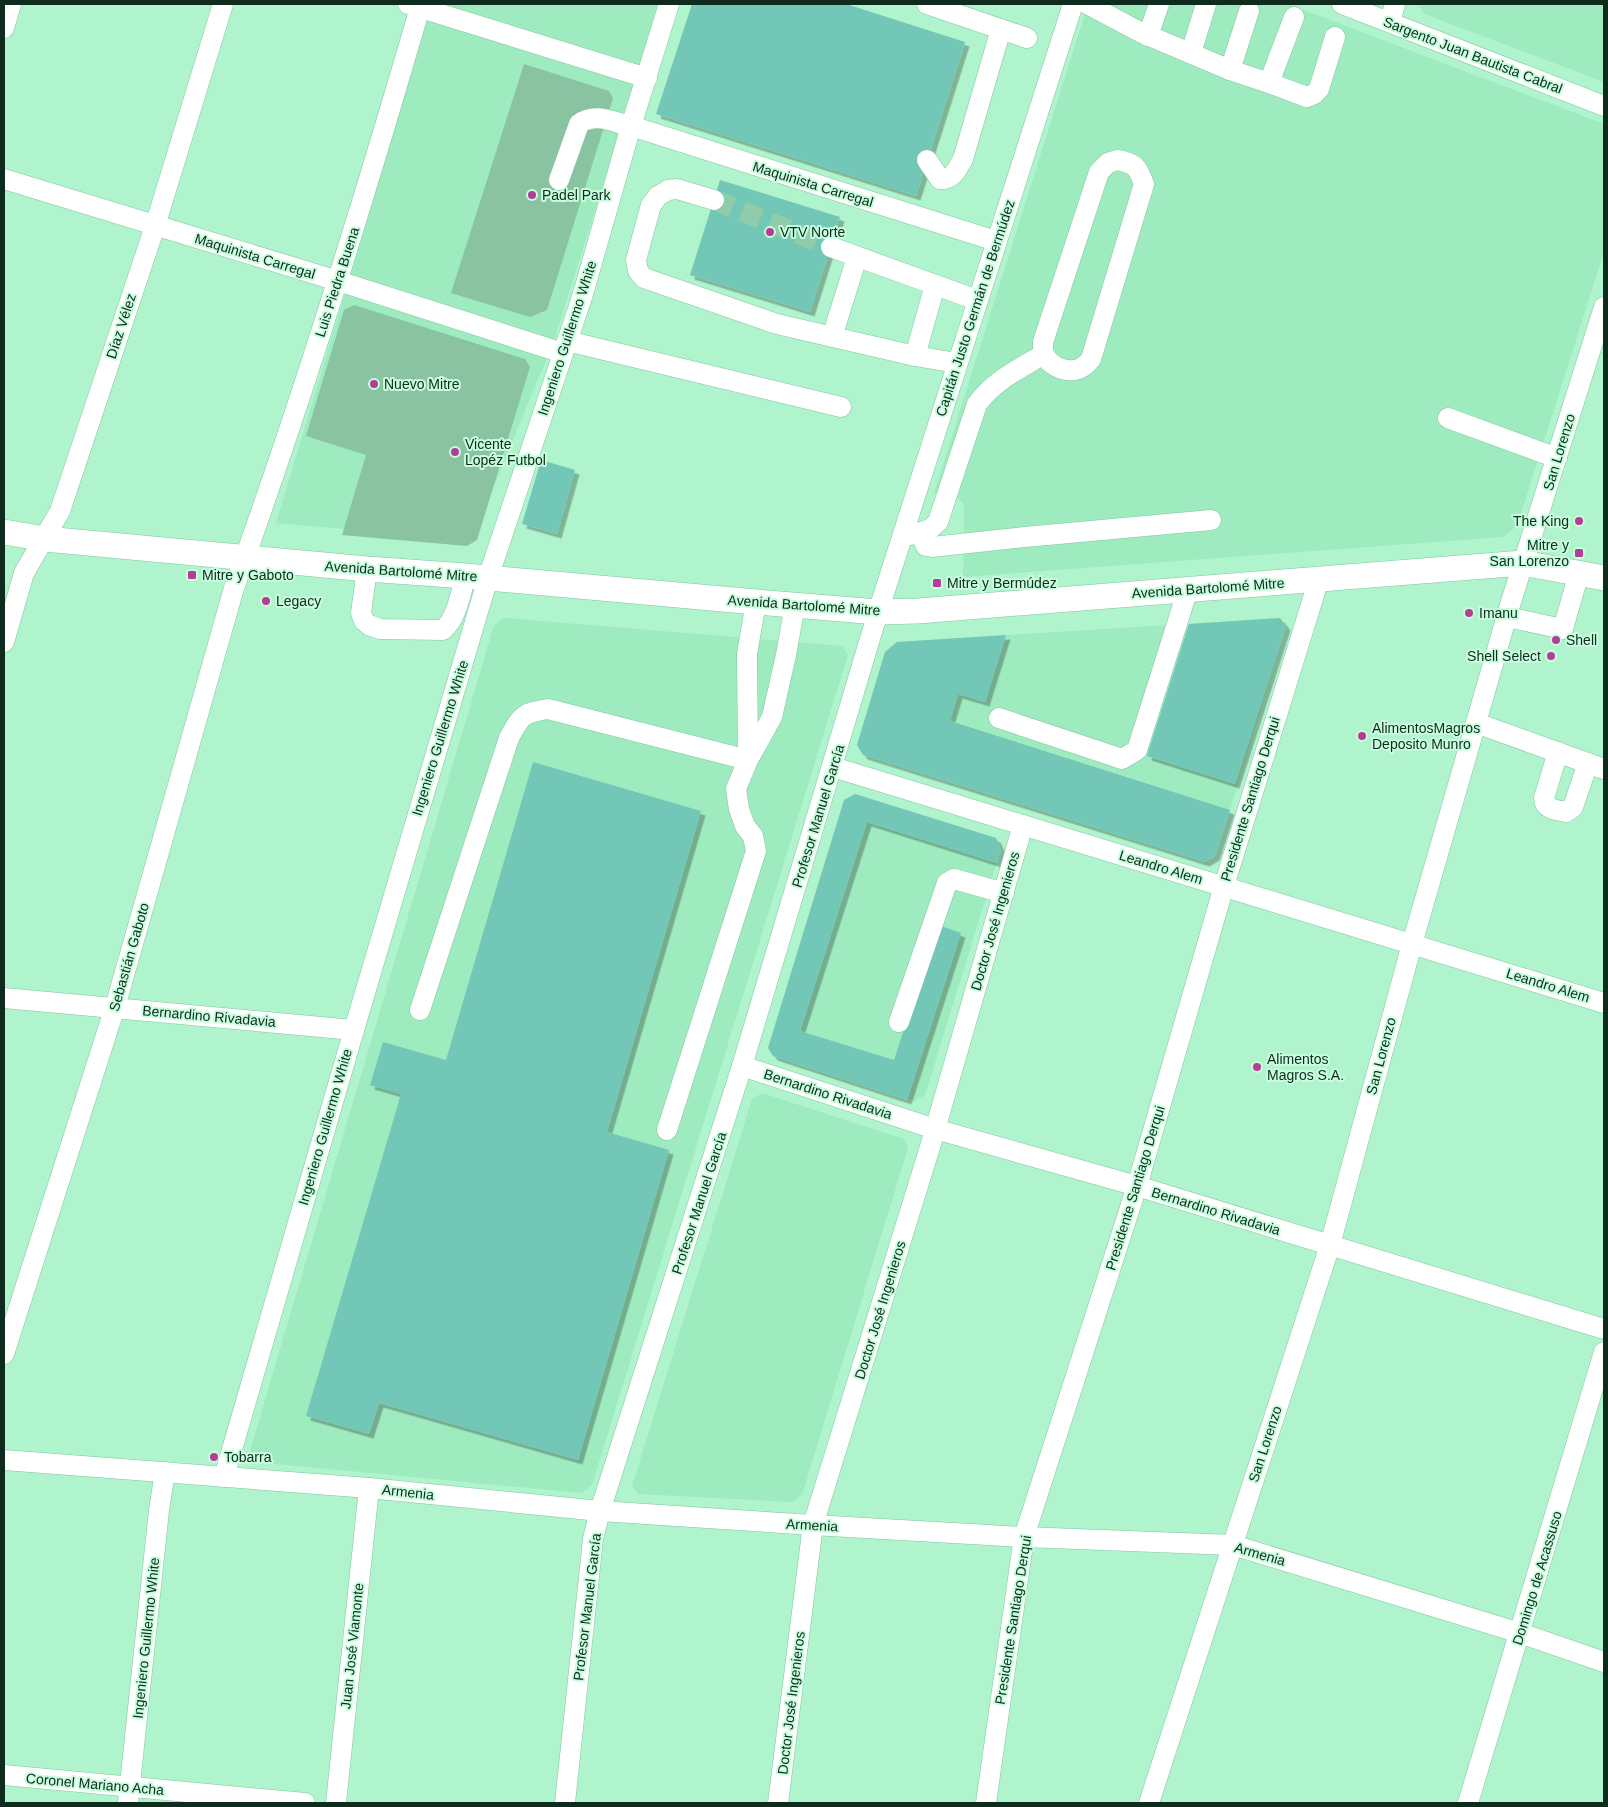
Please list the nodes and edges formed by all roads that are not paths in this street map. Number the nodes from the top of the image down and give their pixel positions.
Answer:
1 (11, 4) edge
2 (223, 4) edge
3 (669, 4) edge
4 (927, 4) edge
5 (1072, 4) edge
6 (1087, 4) edge
7 (1159, 4) edge
8 (1206, 4) edge
9 (1342, 4) edge
10 (416, 5) edge
11 (1112, 9) edge
12 (1249, 11) dead end
13 (1392, 13) edge
14 (1294, 17) dead end
15 (4, 28) edge
16 (1000, 29) junction
17 (1148, 36) junction
18 (1335, 37) dead end
19 (1027, 38) dead end
20 (1191, 53) junction
21 (1230, 70) junction
22 (647, 78) junction
23 (1269, 83) junction
24 (1604, 106) edge
25 (631, 126) junction
26 (927, 160) dead end
27 (4, 179) edge
28 (560, 180) dead end
29 (714, 200) tunnel mouth
30 (155, 226) junction
31 (996, 241) junction
32 (831, 247) tunnel mouth
33 (857, 257) junction
34 (338, 281) junction
35 (935, 286) junction
36 (977, 300) junction
37 (1604, 307) edge
38 (832, 337) junction
39 (565, 347) junction
40 (1044, 354) junction
41 (916, 356) junction
42 (957, 363) junction
43 (840, 407) dead end
44 (1448, 418) dead end
45 (1557, 458) junction
46 (1211, 520) dead end
47 (4, 532) edge
48 (923, 533) junction
49 (902, 537) junction
50 (45, 539) junction
51 (245, 558) junction
52 (1523, 563) junction
53 (367, 569) junction
54 (1580, 573) junction
55 (477, 577) junction
56 (1604, 578) edge
57 (1319, 579) junction
58 (1188, 589) junction
59 (756, 602) junction
60 (795, 605) junction
61 (878, 612) junction
62 (1507, 617) junction
63 (4, 642) edge
64 (999, 718) dead end
65 (1476, 723) junction
66 (1558, 752) junction
67 (748, 760) junction
68 (1596, 766) edge
69 (833, 767) junction
70 (1024, 824) junction
71 (1224, 886) junction
72 (1004, 893) junction
73 (1412, 944) junction
74 (4, 998) edge
75 (1604, 1002) edge
76 (115, 1007) junction
77 (420, 1010) dead end
78 (899, 1022) dead end
79 (354, 1030) junction
80 (742, 1066) junction
81 (668, 1130) dead end
82 (935, 1130) junction
83 (1136, 1186) junction
84 (1330, 1245) junction
85 (1604, 1329) edge
86 (1604, 1352) edge
87 (4, 1354) edge
88 (4, 1460) edge
89 (165, 1472) junction
90 (224, 1477) junction
91 (369, 1488) junction
92 (600, 1511) junction
93 (813, 1525) junction
94 (1024, 1536) junction
95 (1233, 1545) junction
96 (1520, 1633) junction
97 (1604, 1662) edge
98 (4, 1775) edge
99 (129, 1795) edge
100 (305, 1803) edge
101 (336, 1803) edge
102 (565, 1803) edge
103 (778, 1803) edge
104 (986, 1803) edge
105 (1149, 1803) edge
106 (1468, 1803) edge

1 - 15 street
2 - 30 street, Díaz Vélez
3 - 22 street, Ingeniero Guillermo White
4 - 16 street
5 - 31 street, Capitán Justo Germán de Bermúdez
6 - 11 street
7 - 17 street
8 - 20 street
9 - 13 street, Sargento Juan Bautista Cabral
10 - 22 street
10 - 34 street, Luis Piedra Buena
11 - 17 street
12 - 21 street
13 - 24 street, Sargento Juan Bautista Cabral
14 - 23 street
16 - 19 street
16 - 26 street
17 - 20 street
18 - 23 street
20 - 21 street
21 - 23 street
22 - 25 street, Ingeniero Guillermo White
25 - 28 street, Maquinista Carregal
25 - 31 street, Maquinista Carregal
25 - 39 street, Ingeniero Guillermo White
27 - 30 street, Maquinista Carregal
29 - 38 street
30 - 34 street, Maquinista Carregal
30 - 50 street, Díaz Vélez
31 - 36 street, Capitán Justo Germán de Bermúdez
32 - 33 street
33 - 35 street
33 - 38 street
34 - 39 street, Maquinista Carregal
34 - 51 street, Luis Piedra Buena
35 - 36 street
35 - 41 street
36 - 42 street, Capitán Justo Germán de Bermúdez
37 - 45 street, San Lorenzo
38 - 41 street
39 - 43 street, Maquinista Carregal
39 - 55 street, Ingeniero Guillermo White
40 - 40 street
40 - 48 street
41 - 42 street
42 - 49 street, Capitán Justo Germán de Bermúdez
44 - 45 street
45 - 52 street, San Lorenzo
46 - 48 street
47 - 50 main road, Avenida Bartolomé Mitre
48 - 49 street
49 - 61 street, Capitán Justo Germán de Bermúdez
50 - 51 main road, Avenida Bartolomé Mitre
50 - 63 street, Díaz Vélez
51 - 53 main road, Avenida Bartolomé Mitre
51 - 76 street, Sebastián Gaboto
52 - 54 main road, Avenida Bartolomé Mitre
52 - 57 main road, Avenida Bartolomé Mitre
52 - 62 street, San Lorenzo
53 - 55 main road, Avenida Bartolomé Mitre
53 - 55 street
54 - 56 main road, Avenida Bartolomé Mitre
54 - 62 street
55 - 59 main road, Avenida Bartolomé Mitre
55 - 79 street, Ingeniero Guillermo White
57 - 58 main road, Avenida Bartolomé Mitre
57 - 71 street, Presidente Santiago Derqui
58 - 61 main road, Avenida Bartolomé Mitre
58 - 64 street
59 - 60 main road, Avenida Bartolomé Mitre
59 - 67 street
60 - 61 main road, Avenida Bartolomé Mitre
60 - 67 street
61 - 69 street, Profesor Manuel García
62 - 65 street, San Lorenzo
65 - 66 street
65 - 73 street, San Lorenzo
66 - 68 street
66 - 68 street
67 - 77 street
67 - 81 street
69 - 70 street, Leandro Alem
69 - 80 street, Profesor Manuel García
70 - 71 street, Leandro Alem
70 - 72 street, Doctor José Ingenieros
71 - 73 street, Leandro Alem
71 - 83 street, Presidente Santiago Derqui
72 - 78 street
72 - 82 street, Doctor José Ingenieros
73 - 75 street, Leandro Alem
73 - 84 street, San Lorenzo
74 - 76 street, Bernardino Rivadavia
76 - 79 street, Bernardino Rivadavia
76 - 87 street, Sebastián Gaboto
79 - 90 street, Ingeniero Guillermo White
80 - 82 street, Bernardino Rivadavia
80 - 92 street, Profesor Manuel García
82 - 83 street, Bernardino Rivadavia
82 - 93 street, Doctor José Ingenieros
83 - 84 street, Bernardino Rivadavia
83 - 94 street, Presidente Santiago Derqui
84 - 85 street, Bernardino Rivadavia
84 - 95 street, San Lorenzo
86 - 96 street, Domingo de Acassuso
88 - 89 street, Armenia
89 - 90 street, Armenia
89 - 99 street, Ingeniero Guillermo White
90 - 91 street, Armenia
91 - 92 street, Armenia
91 - 101 street, Juan José Viamonte
92 - 93 street, Armenia
92 - 102 street, Profesor Manuel García
93 - 94 street, Armenia
93 - 103 street, Doctor José Ingenieros
94 - 95 street, Armenia
94 - 104 street, Presidente Santiago Derqui
95 - 96 street, Armenia
95 - 105 street, San Lorenzo
96 - 97 street, Armenia
96 - 106 street, Domingo de Acassuso
98 - 99 street, Coronel Mariano Acha
99 - 100 street, Coronel Mariano Acha

